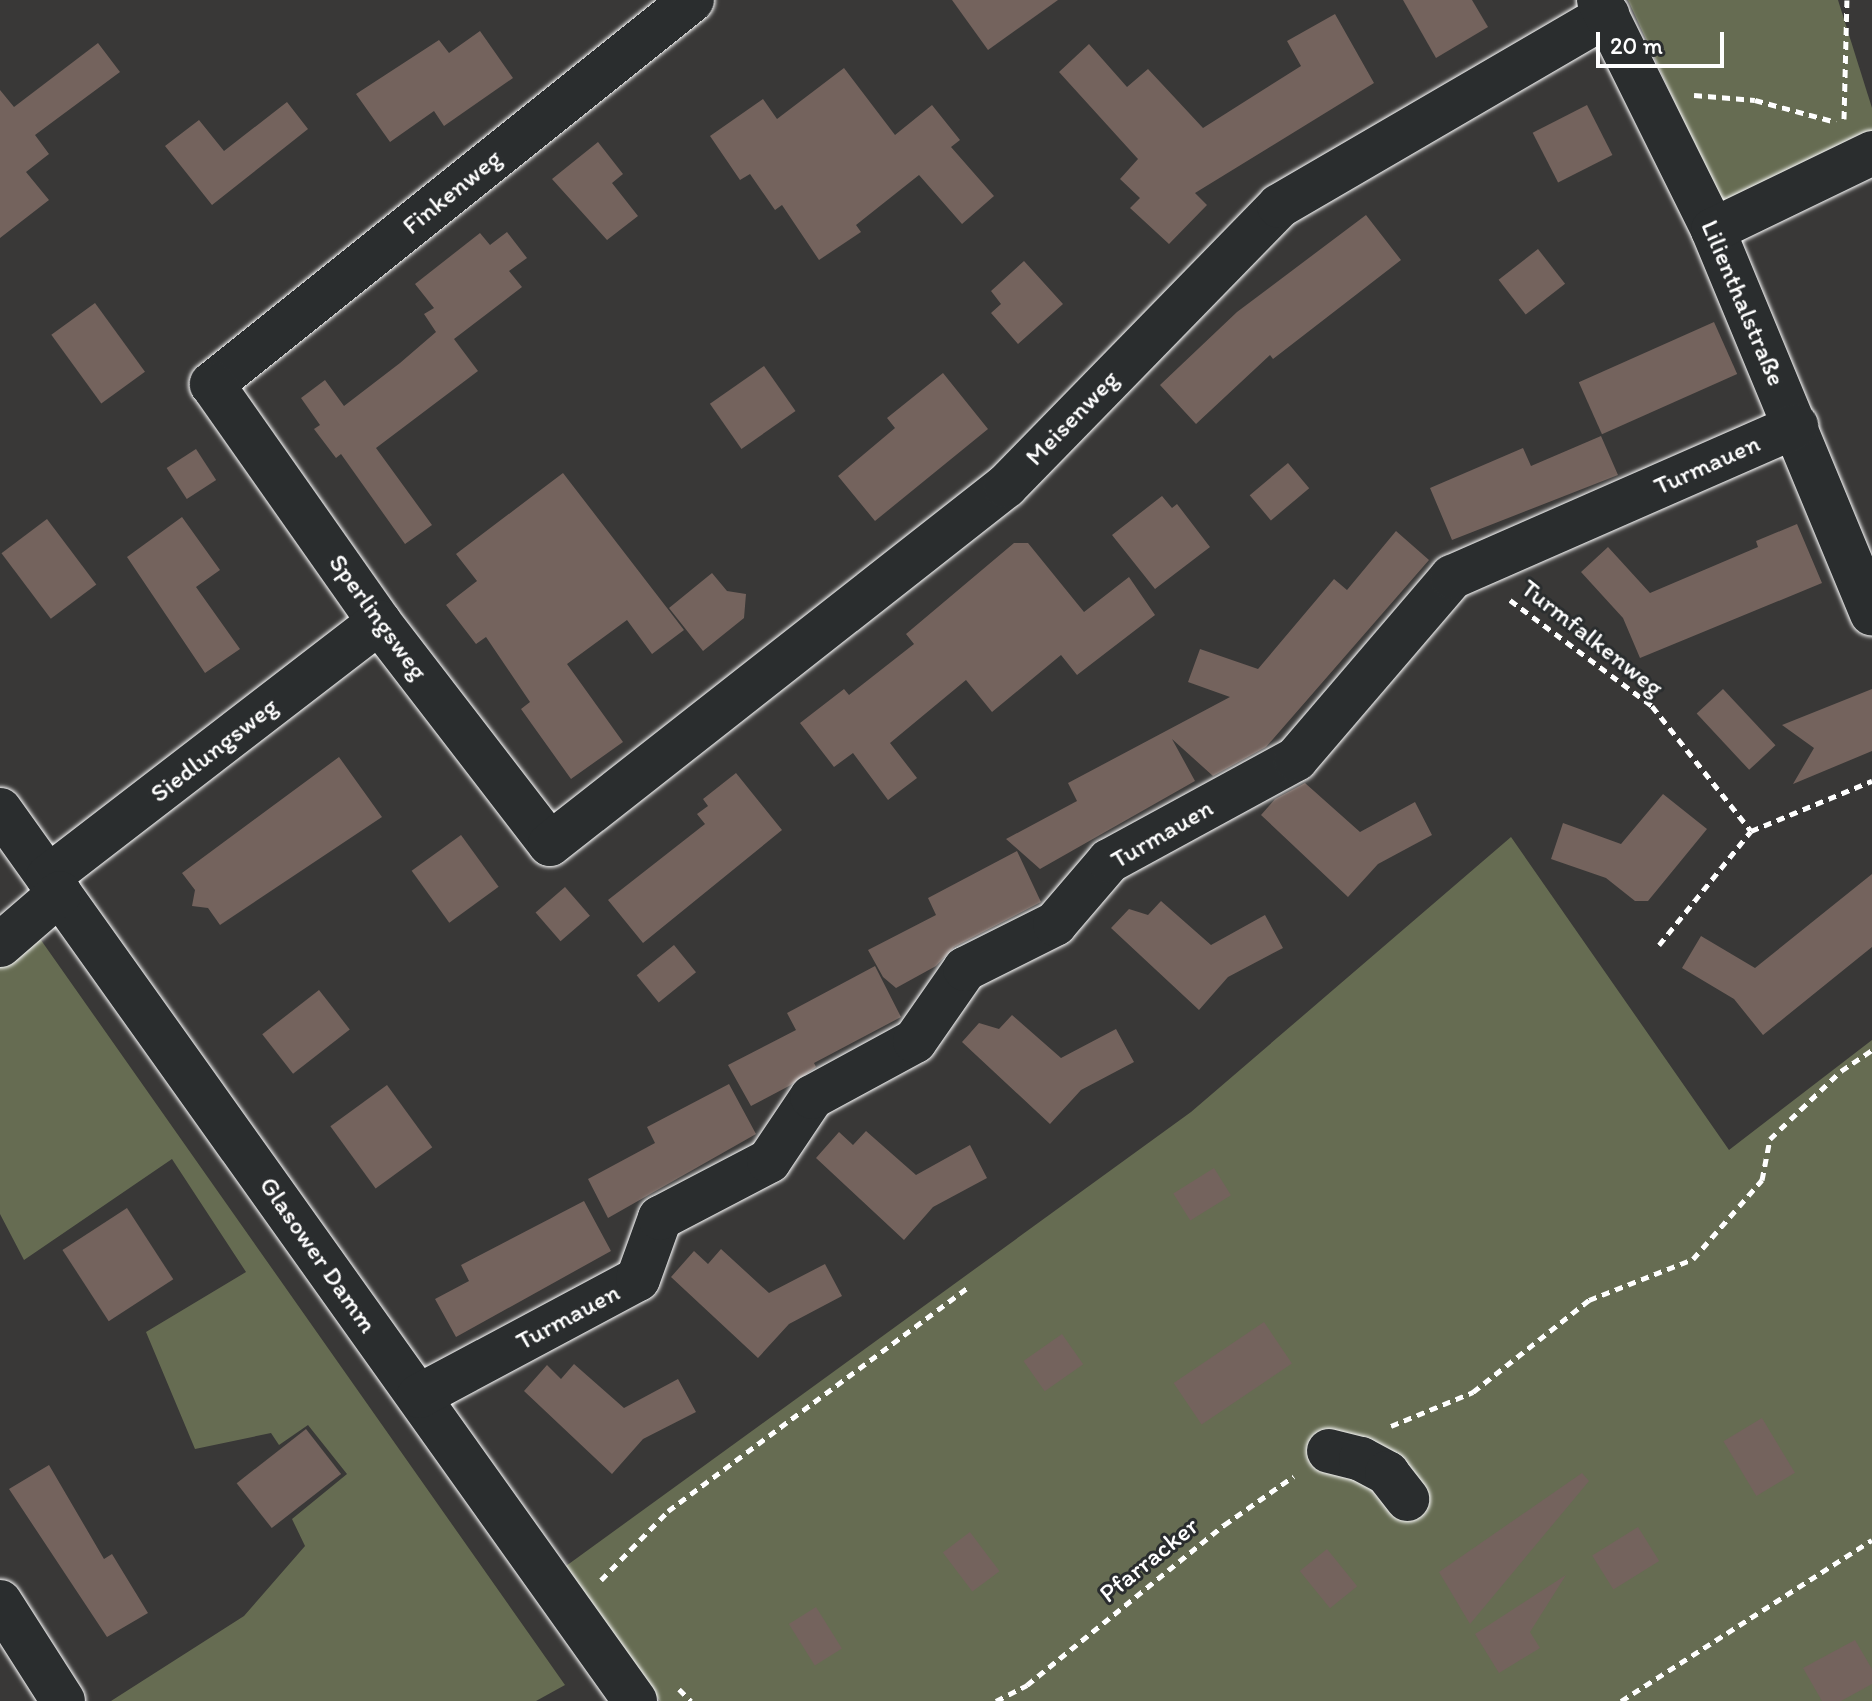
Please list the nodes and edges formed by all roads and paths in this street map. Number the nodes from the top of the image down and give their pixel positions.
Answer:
1 (692, 0) edge
2 (1847, 0) edge
3 (1603, 7) edge
4 (1645, 90) junction
5 (1872, 153) edge
6 (1713, 230) junction
7 (212, 384) joint
8 (1796, 426) junction
9 (1469, 569) junction
10 (1872, 613) edge
11 (379, 622) junction
12 (1872, 781) edge
13 (0, 810) edge
14 (1751, 831) junction
15 (550, 844) joint
16 (54, 885) junction
17 (0, 945) edge
18 (1659, 945) dead end
19 (1872, 1050) edge
20 (967, 1288) dead end
21 (419, 1396) junction
22 (1329, 1451) junction
23 (1407, 1499) dead end
24 (1872, 1540) edge
25 (0, 1602) edge
26 (570, 1612) junction
27 (63, 1701) edge
28 (635, 1701) edge
29 (996, 1701) edge
30 (1621, 1701) edge

1 - 7 street, Finkenweg
2 - 4 path
3 - 4 street, Lilienthalstraße
3 - 15 street, Meisenweg
4 - 6 street, Lilienthalstraße
5 - 6 street
6 - 8 street, Lilienthalstraße
7 - 11 street, Sperlingsweg
8 - 9 street, Turmauen
8 - 10 street, Lilienthalstraße
9 - 14 path, Turmfalkenweg
9 - 21 street, Turmauen
11 - 15 street, Sperlingsweg
11 - 16 street, Siedlungsweg
12 - 14 path
13 - 16 street, Glasower Damm
14 - 18 path
16 - 17 street, Siedlungsweg
16 - 21 street, Glasower Damm
19 - 22 path, Pfarracker
20 - 26 path
21 - 26 street, Glasower Damm
22 - 23 street
22 - 29 path, Pfarracker
24 - 30 path
25 - 27 street
26 - 28 street, Glasower Damm

